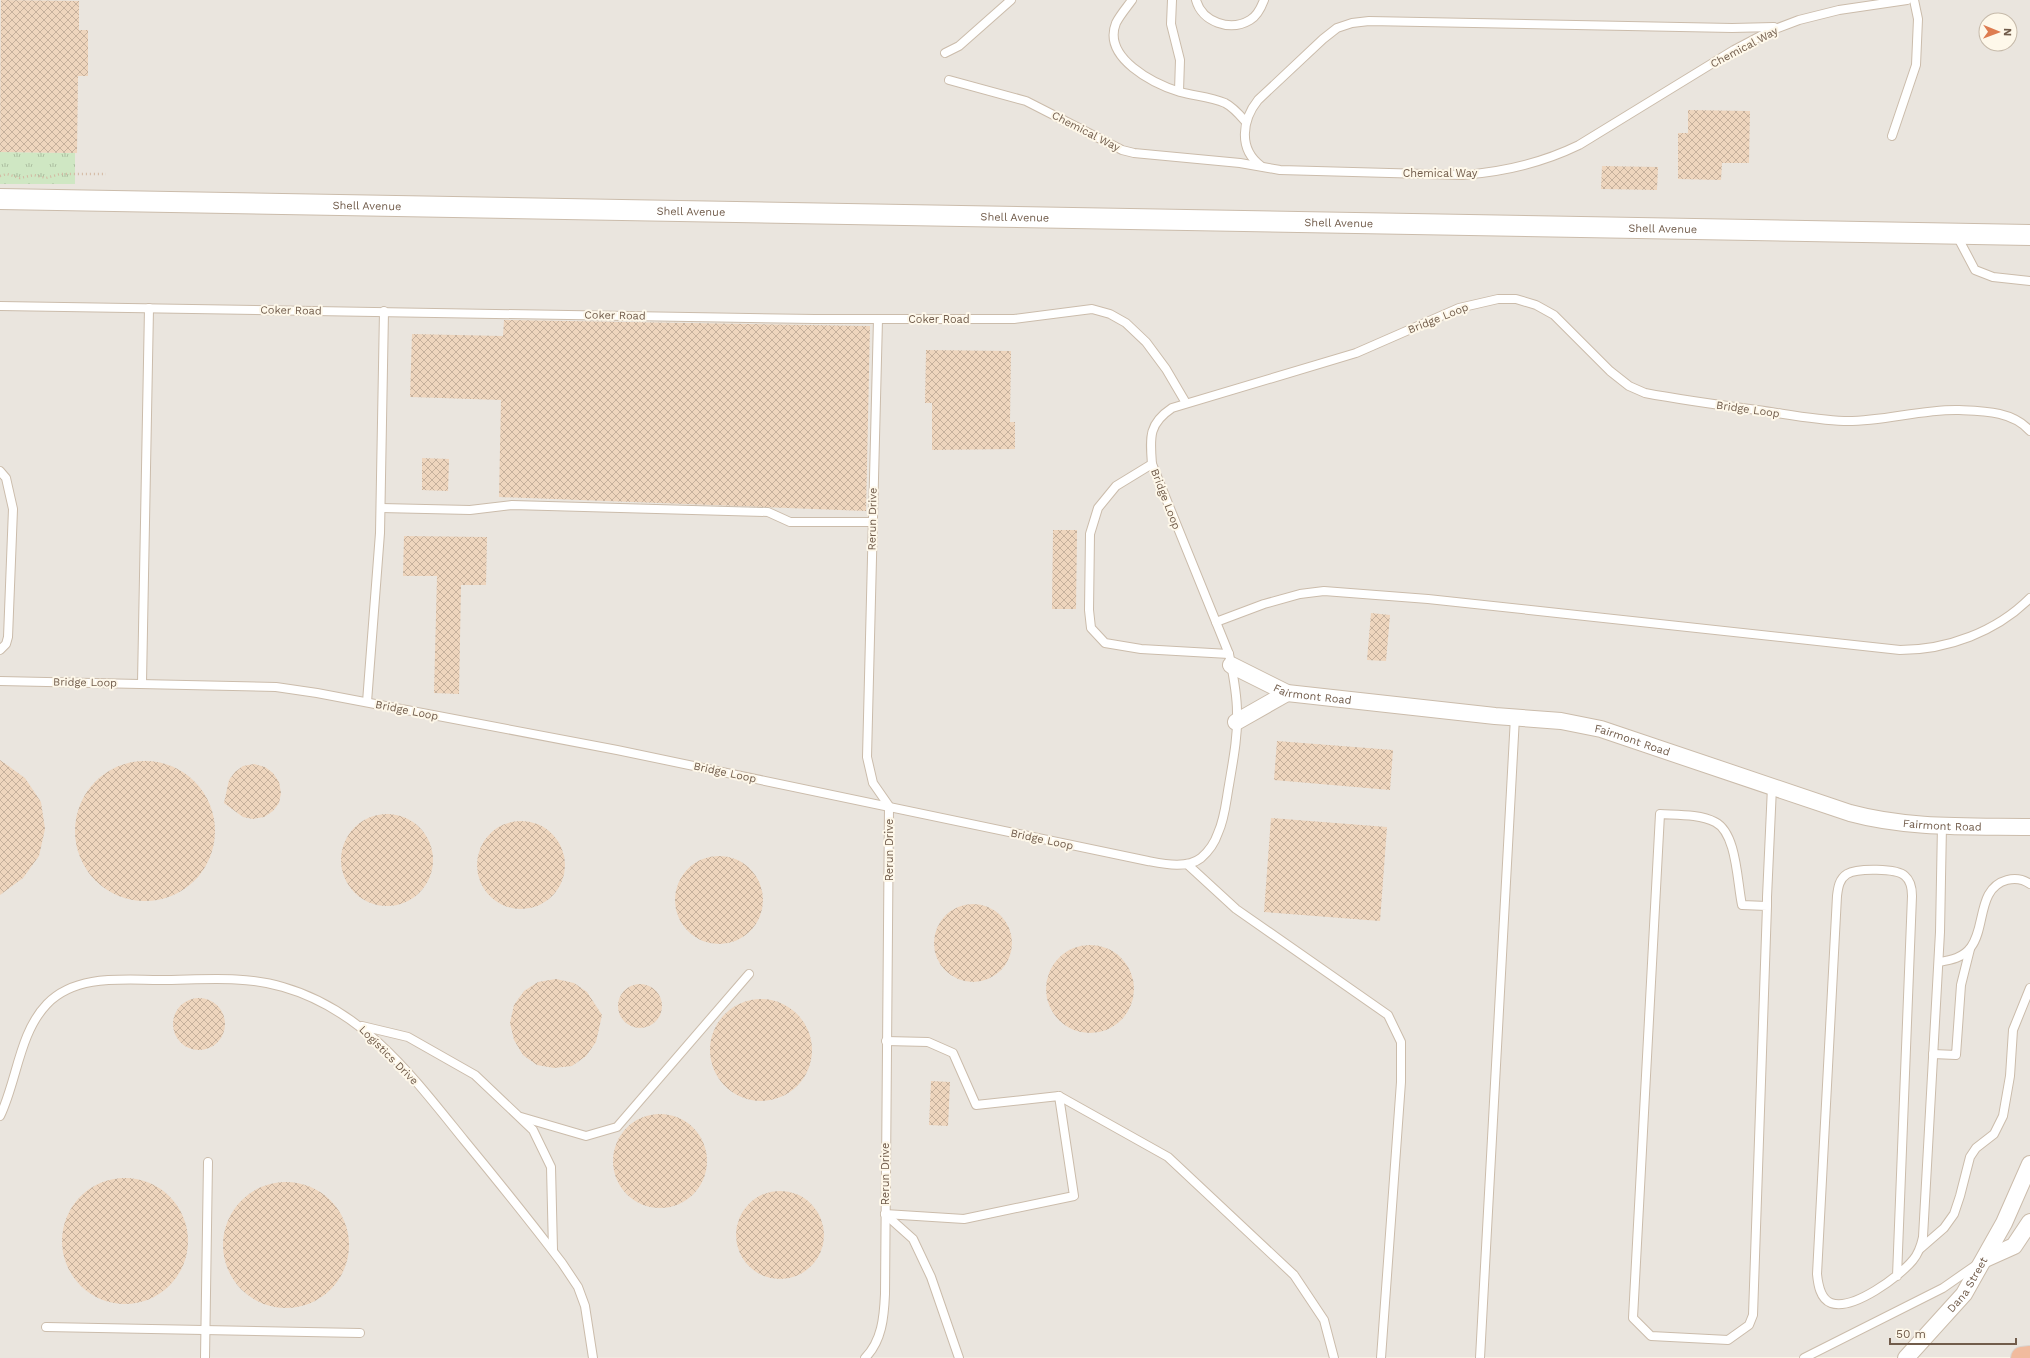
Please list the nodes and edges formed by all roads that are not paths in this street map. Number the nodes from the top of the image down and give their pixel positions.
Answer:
1 (1011, 0) edge
2 (1132, 0) edge
3 (1172, 0) edge
4 (1196, 0) edge
5 (1264, 0) edge
6 (1907, 0) edge
7 (1914, 0) edge
8 (1780, 27) junction
9 (945, 53) dead end
10 (949, 80) dead end
11 (1179, 91) junction
12 (1245, 121) junction
13 (1892, 136) dead end
14 (1264, 167) junction
15 (0, 200) edge
16 (1955, 233) junction
17 (2030, 235) edge
18 (2030, 281) edge
19 (0, 306) edge
20 (149, 308) junction
21 (384, 312) junction
22 (878, 319) junction
23 (1186, 403) junction
24 (2030, 430) edge
25 (1152, 464) junction
26 (0, 471) edge
27 (380, 508) junction
28 (872, 522) junction
29 (2030, 598) edge
30 (1216, 622) junction
31 (0, 650) edge
32 (1230, 660) junction
33 (0, 681) edge
34 (142, 683) junction
35 (1287, 693) junction
36 (366, 702) junction
37 (1515, 717) junction
38 (1236, 722) junction
39 (1772, 787) junction
40 (889, 806) junction
41 (1942, 825) junction
42 (2030, 827) edge
43 (1187, 864) junction
44 (2030, 884) edge
45 (1767, 906) junction
46 (1971, 948) junction
47 (1938, 962) junction
48 (749, 974) dead end
49 (2030, 988) edge
50 (361, 1026) junction
51 (886, 1041) junction
52 (1933, 1054) junction
53 (1059, 1096) junction
54 (0, 1116) edge
55 (519, 1116) junction
56 (208, 1162) dead end
57 (2030, 1164) edge
58 (885, 1214) junction
59 (2030, 1222) edge
60 (1920, 1249) junction
61 (553, 1250) junction
62 (1985, 1259) junction
63 (1897, 1276) junction
64 (46, 1327) dead end
65 (206, 1330) junction
66 (360, 1333) dead end
67 (2030, 1357) edge
68 (205, 1358) edge
69 (593, 1358) edge
70 (865, 1358) edge
71 (959, 1358) edge
72 (1334, 1358) edge
73 (1381, 1358) edge
74 (1480, 1358) edge
75 (1804, 1358) edge
76 (1906, 1358) edge
77 (2022, 1358) edge

1 - 9 lane
2 - 11 lane
3 - 11 lane
4 - 5 lane
6 - 8 lane, Chemical Way
7 - 13 lane
8 - 12 lane
8 - 14 lane, Chemical Way
10 - 14 lane, Chemical Way
11 - 12 lane
12 - 14 lane
15 - 16 street, Shell Avenue
16 - 17 street, Shell Avenue
16 - 18 lane
19 - 20 lane, Coker Road
20 - 21 lane, Coker Road
20 - 34 lane
21 - 22 lane, Coker Road
21 - 27 lane
22 - 23 lane, Coker Road
22 - 28 lane, Rerun Drive
23 - 24 lane, Bridge Loop
23 - 25 lane, Bridge Loop
25 - 30 lane, Bridge Loop
25 - 32 lane
26 - 31 lane
27 - 28 lane
27 - 36 lane
28 - 40 lane, Rerun Drive
29 - 30 lane
30 - 32 lane, Bridge Loop
32 - 35 street, Fairmont Road
32 - 38 lane, Bridge Loop
33 - 34 lane, Bridge Loop
34 - 36 lane, Bridge Loop
35 - 37 street, Fairmont Road
35 - 38 street
36 - 40 lane, Bridge Loop
37 - 39 street, Fairmont Road
37 - 74 lane
38 - 43 lane, Bridge Loop
39 - 41 street, Fairmont Road
39 - 45 lane
40 - 43 lane, Bridge Loop
40 - 51 lane, Rerun Drive
41 - 42 street, Fairmont Road
41 - 47 lane
43 - 73 lane
44 - 46 lane
45 - 45 lane
46 - 47 lane
46 - 52 lane
47 - 52 lane
48 - 55 lane
49 - 60 lane
50 - 54 lane, Logistics Drive
50 - 55 lane
50 - 61 lane, Logistics Drive
51 - 53 lane
51 - 58 lane, Rerun Drive
52 - 60 lane
53 - 58 lane
53 - 72 lane
55 - 61 lane
56 - 65 lane
57 - 62 street, Dana Street
58 - 70 lane, Rerun Drive
58 - 71 lane
59 - 62 street
60 - 63 lane
61 - 69 lane, Logistics Drive
62 - 75 lane
62 - 76 street, Dana Street
63 - 63 lane
64 - 65 lane
65 - 66 lane
65 - 68 lane
67 - 77 highway

